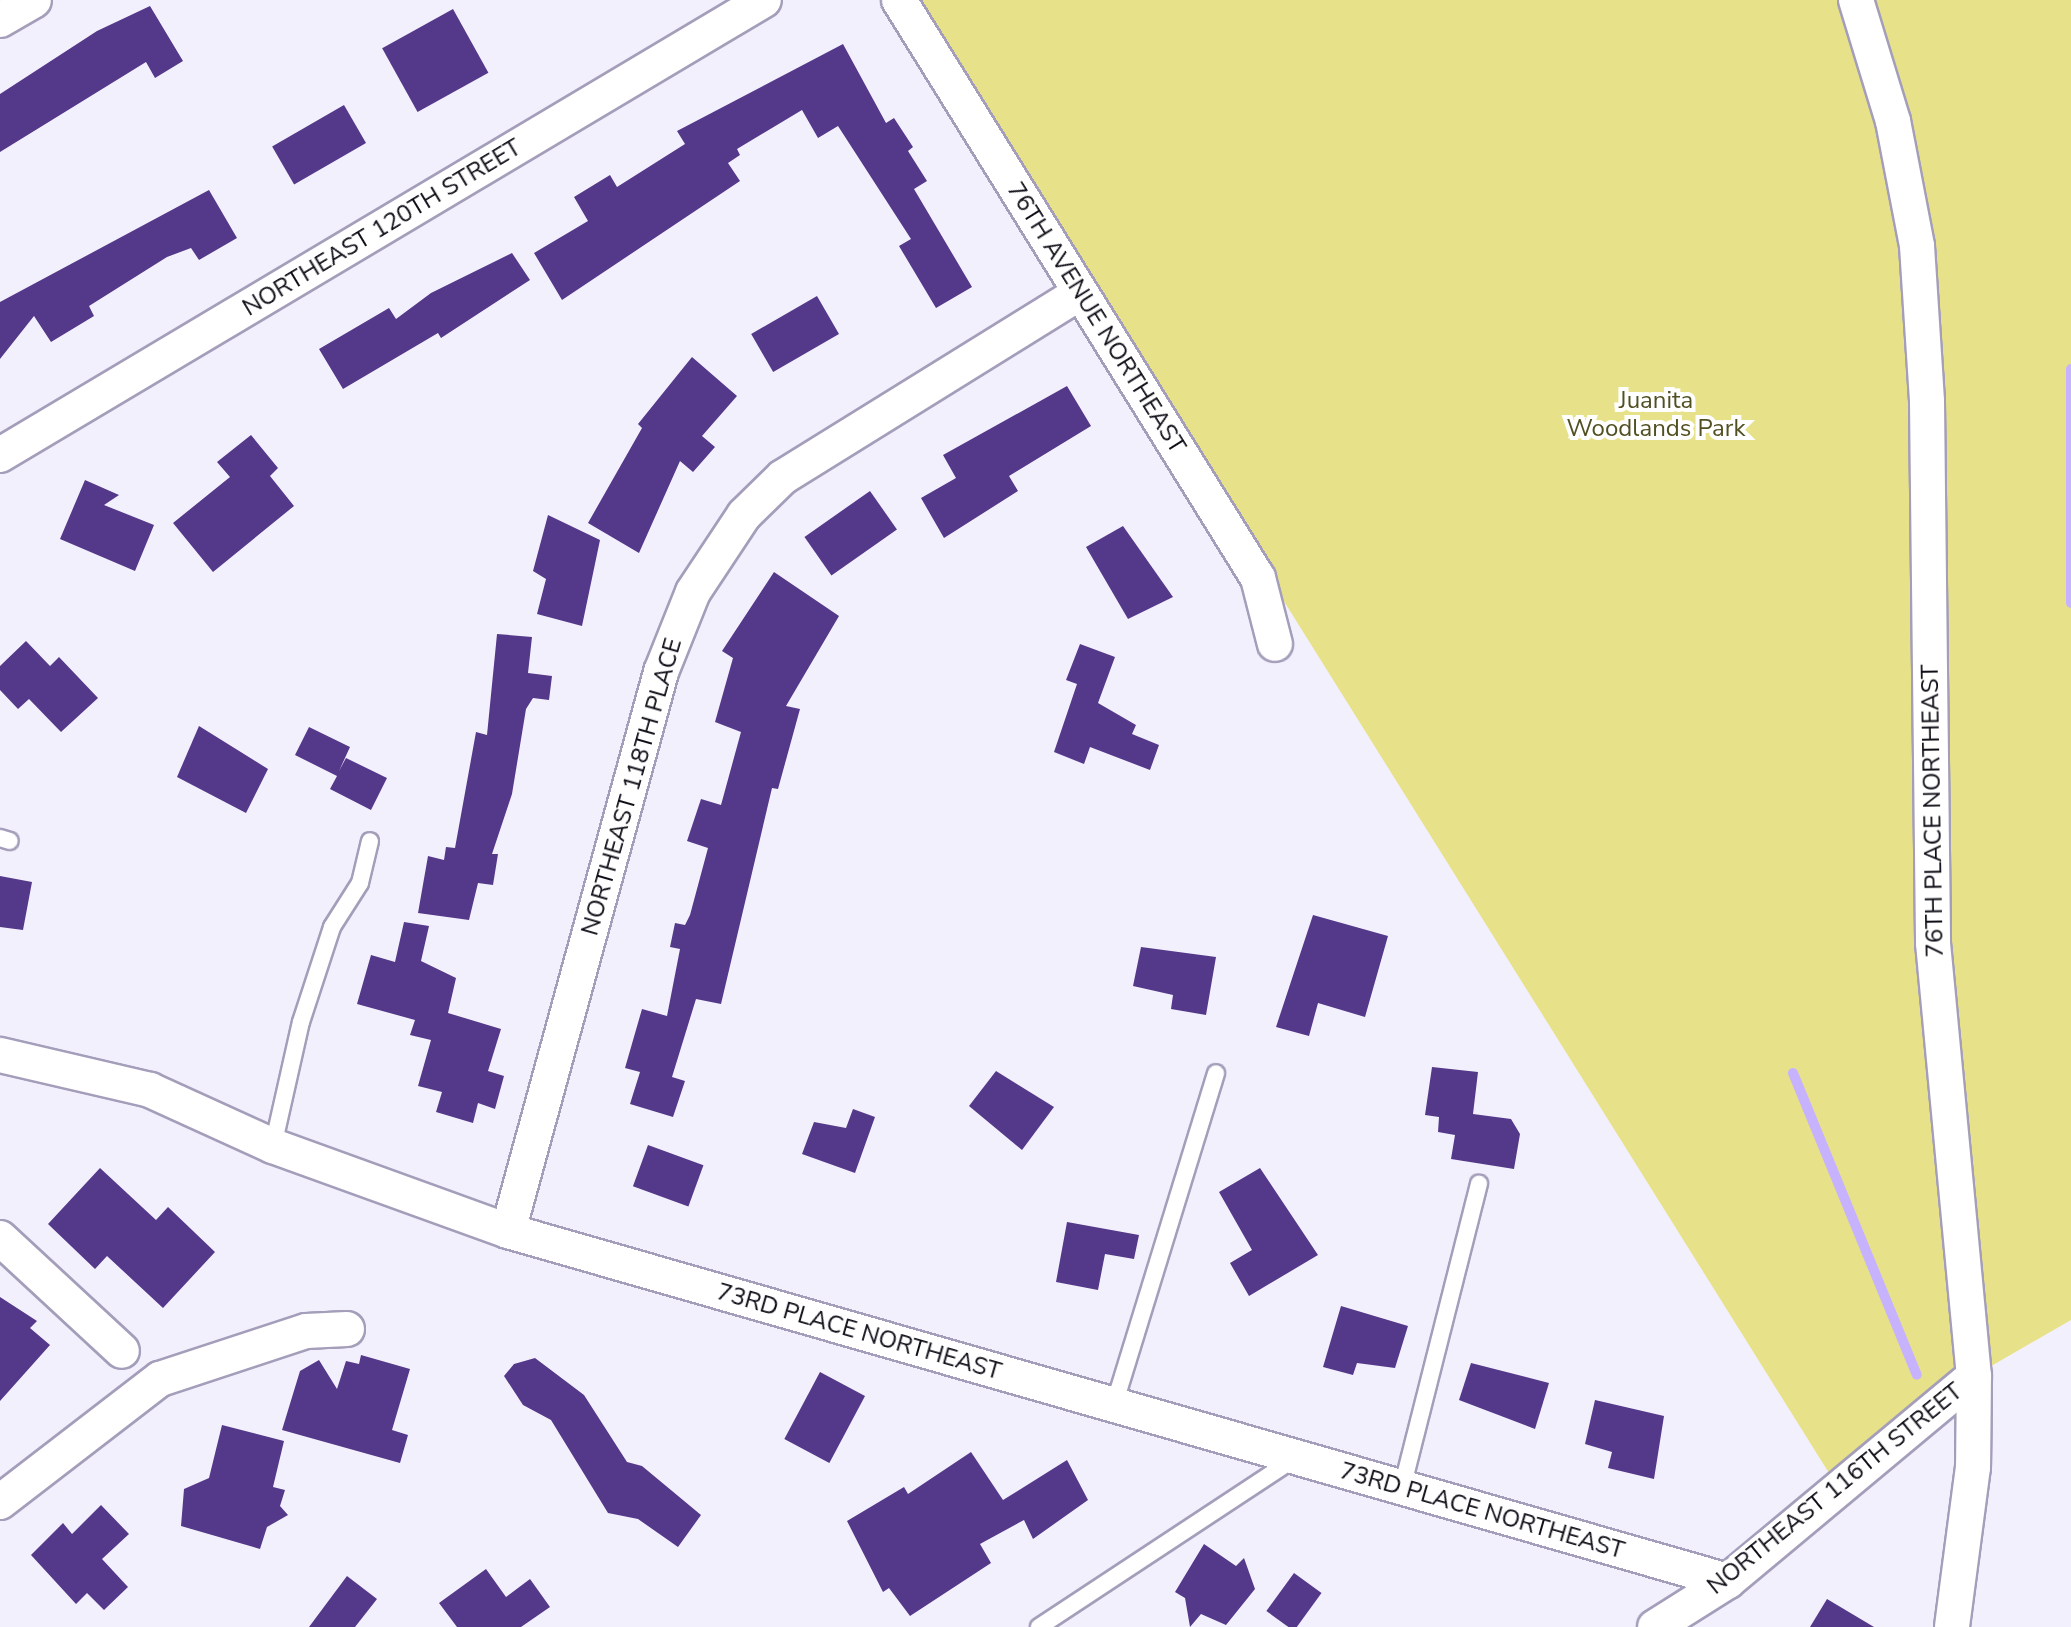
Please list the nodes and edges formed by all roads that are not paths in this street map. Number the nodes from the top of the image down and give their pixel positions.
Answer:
1 (34, 0) edge
2 (764, 0) edge
3 (899, 0) edge
4 (1856, 0) edge
5 (0, 20) edge
6 (1080, 293) junction
7 (0, 455) edge
8 (1275, 644) dead end
9 (370, 841) dead end
10 (0, 1055) edge
11 (1216, 1073) dead end
12 (273, 1146) junction
13 (1479, 1184) dead end
14 (508, 1231) junction
15 (0, 1238) edge
16 (347, 1329) dead end
17 (122, 1351) dead end
18 (1974, 1376) junction
19 (1114, 1405) junction
20 (1296, 1458) junction
21 (1402, 1488) junction
22 (0, 1502) edge
23 (1728, 1581) junction
24 (1039, 1627) edge
25 (1655, 1627) edge
26 (1952, 1627) edge

1 - 5 street
2 - 7 street, NORTHEAST 120TH STREET
3 - 6 street, 76TH AVENUE NORTHEAST
4 - 18 street, 76TH PLACE NORTHEAST
6 - 8 street, 76TH AVENUE NORTHEAST
6 - 14 street, NORTHEAST 118TH PLACE
9 - 12 lane
10 - 12 street, 73RD PLACE NORTHEAST
11 - 19 lane
12 - 14 street, 73RD PLACE NORTHEAST
13 - 21 lane
14 - 19 street, 73RD PLACE NORTHEAST
15 - 17 street
16 - 22 street
18 - 23 street, NORTHEAST 116TH STREET
18 - 26 street, 76TH PLACE NORTHEAST
19 - 20 street, 73RD PLACE NORTHEAST
20 - 21 street, 73RD PLACE NORTHEAST
20 - 24 lane
21 - 23 street, 73RD PLACE NORTHEAST
23 - 25 street, NORTHEAST 116TH STREET

